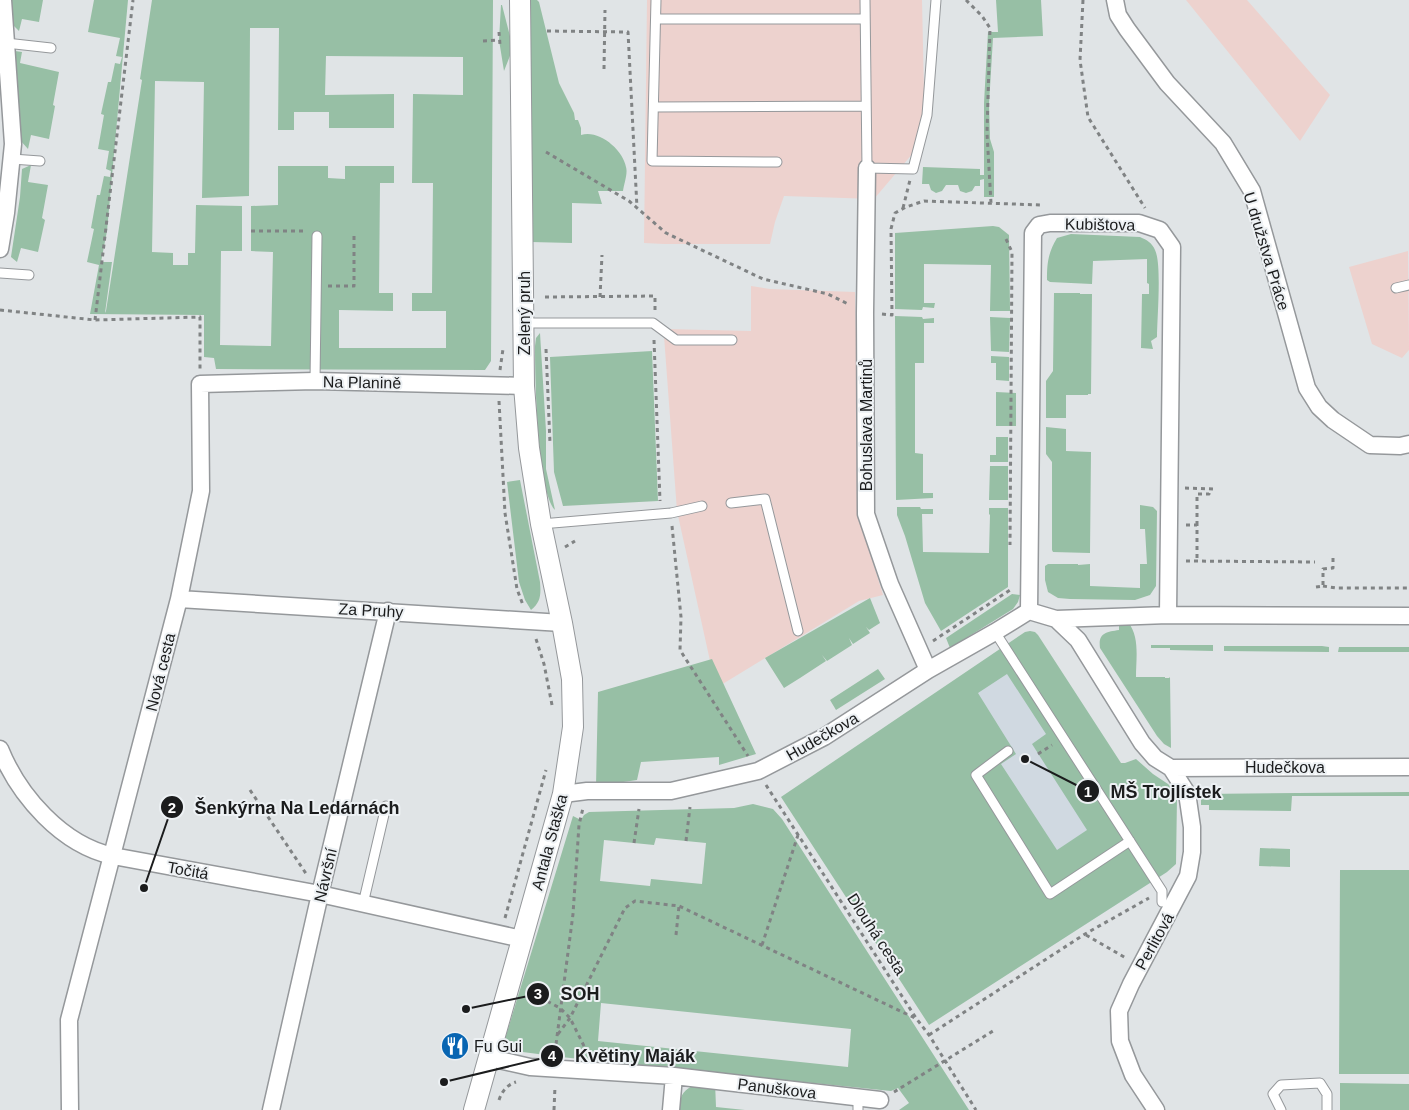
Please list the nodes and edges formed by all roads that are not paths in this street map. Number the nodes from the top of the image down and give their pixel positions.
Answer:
1 (2, 0) edge
2 (520, 0) edge
3 (656, 0) edge
4 (865, 0) edge
5 (936, 0) edge
6 (1115, 0) edge
7 (656, 19) junction
8 (865, 19) junction
9 (6, 43) junction
10 (51, 48) dead end
11 (865, 106) junction
12 (654, 107) junction
13 (12, 159) junction
14 (40, 161) dead end
15 (777, 162) dead end
16 (867, 168) junction
17 (317, 236) dead end
18 (0, 249) edge
19 (0, 273) edge
20 (29, 275) dead end
21 (1409, 284) edge
22 (1396, 288) dead end
23 (524, 323) junction
24 (732, 340) dead end
25 (315, 381) junction
26 (200, 384) joint
27 (524, 386) junction
28 (1409, 444) edge
29 (731, 503) dead end
30 (702, 506) dead end
31 (541, 524) junction
32 (179, 599) junction
33 (388, 611) junction
34 (1029, 611) junction
35 (1168, 615) junction
36 (1409, 616) edge
37 (1056, 620) junction
38 (562, 623) junction
39 (798, 631) dead end
40 (995, 632) junction
41 (928, 670) junction
42 (0, 749) edge
43 (1008, 751) dead end
44 (1409, 767) edge
45 (1172, 768) junction
46 (563, 794) junction
47 (386, 806) dead end
48 (1130, 840) junction
49 (113, 856) junction
50 (320, 894) junction
51 (1162, 902) dead end
52 (363, 904) junction
53 (522, 939) junction
54 (490, 1058) junction
55 (674, 1076) junction
56 (880, 1100) road end
57 (854, 1103) edge
58 (490, 1107) edge
59 (70, 1110) edge
60 (271, 1110) edge
61 (474, 1110) edge
62 (671, 1110) edge
63 (1156, 1110) edge
64 (1280, 1110) edge
65 (1327, 1110) edge

1 - 9 street
2 - 23 street, Zelený pruh
3 - 7 lane
4 - 8 lane
5 - 16 lane
6 - 28 street, U družstva Práce
7 - 8 lane
7 - 12 lane
8 - 11 lane
9 - 10 lane
9 - 13 street
11 - 12 lane
11 - 16 lane
12 - 15 lane
13 - 14 lane
13 - 18 street
16 - 41 street, Bohuslava Martinů
17 - 25 lane
19 - 20 lane
21 - 22 lane
23 - 24 lane
23 - 27 street, Zelený pruh
25 - 26 street, Na Planině
25 - 27 street, Na Planině
26 - 32 street, Nová cesta
27 - 31 street, Zelený pruh
29 - 39 lane
30 - 31 lane
31 - 38 street, Zelený pruh
32 - 33 street, Za Pruhy
32 - 49 street, Nová cesta
33 - 38 street, Za Pruhy
33 - 50 street, Návršní
34 - 35 street, Kubištova
34 - 37 street
34 - 40 street, Hudečkova
35 - 36 street
35 - 37 street
37 - 45 street
38 - 46 street, Antala Staška
40 - 41 street, Hudečkova
40 - 48 lane
41 - 46 street, Hudečkova
42 - 49 street, Točitá
43 - 48 lane
44 - 45 street, Hudečkova
45 - 63 street, Perlitová
46 - 53 street, Antala Staška
47 - 52 lane
48 - 51 lane
49 - 50 street, Točitá
49 - 59 street, Nová cesta
50 - 52 street, Točitá
50 - 60 street, Návršní
52 - 53 street, Točitá
53 - 54 street, Antala Staška
54 - 55 street, Panuškova
54 - 58 street, Antala Staška
54 - 61 street, Antala Staška
55 - 57 street, Panuškova
55 - 62 street
56 - 57 street, Panuškova
64 - 65 lane

